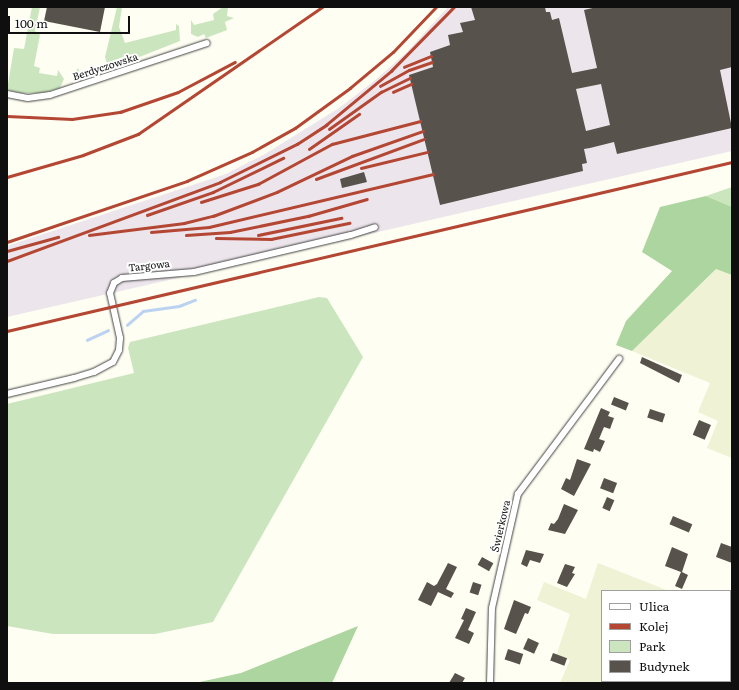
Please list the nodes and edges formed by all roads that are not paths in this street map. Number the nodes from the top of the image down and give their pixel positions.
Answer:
1 (207, 43) dead end
2 (7, 94) edge
3 (375, 227) dead end
4 (619, 359) dead end
5 (7, 394) edge
6 (490, 683) edge

1 - 2 street, Berdyczowska
3 - 5 street, Targowa
4 - 6 street, Świerkowa

